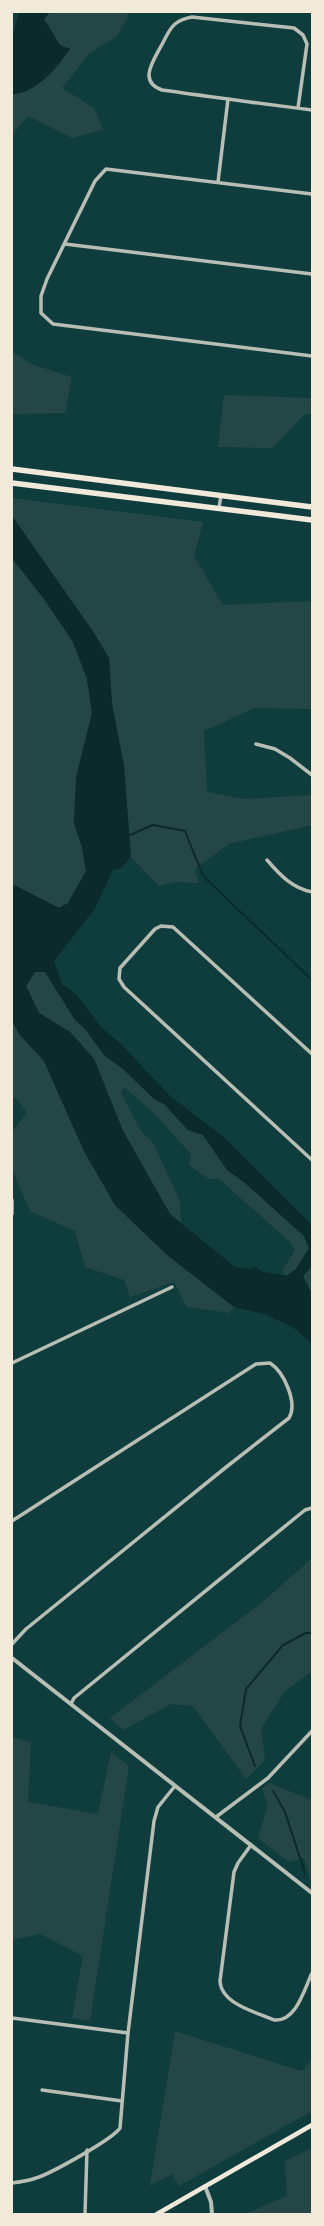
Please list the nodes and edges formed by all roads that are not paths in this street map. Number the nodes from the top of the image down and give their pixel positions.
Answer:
1 (228, 99) junction
2 (298, 108) junction
3 (312, 110) edge
4 (218, 182) junction
5 (312, 194) edge
6 (64, 244) junction
7 (312, 274) edge
8 (312, 356) edge
9 (12, 469) edge
10 (12, 483) edge
11 (221, 495) junction
12 (312, 507) edge
13 (219, 508) junction
14 (312, 520) edge
15 (256, 744) dead end
16 (312, 775) edge
17 (267, 860) dead end
18 (312, 892) edge
19 (312, 1054) edge
20 (312, 1160) edge
21 (12, 1200) edge
22 (12, 1214) edge
23 (172, 1288) dead end
24 (12, 1363) edge
25 (312, 1508) edge
26 (12, 1521) edge
27 (12, 1644) edge
28 (12, 1658) edge
29 (71, 1704) junction
30 (312, 1732) edge
31 (175, 1786) junction
32 (216, 1817) junction
33 (251, 1845) junction
34 (312, 1893) edge
35 (312, 1973) edge
36 (12, 2018) edge
37 (128, 2033) junction
38 (42, 2090) dead end
39 (122, 2101) junction
40 (312, 2125) edge
41 (87, 2150) junction
42 (12, 2184) edge
43 (205, 2186) junction
44 (85, 2214) edge
45 (157, 2214) edge
46 (212, 2214) edge

1 - 2 street
1 - 2 street
1 - 4 street
2 - 3 street
4 - 5 street
4 - 6 street
6 - 7 street
6 - 8 street
9 - 11 highway
10 - 13 highway
11 - 12 highway
11 - 13 street
13 - 14 highway
15 - 16 street
17 - 18 street
19 - 20 street
21 - 22 street
23 - 24 street
25 - 29 street
26 - 27 street
28 - 29 street
29 - 31 street
30 - 32 street
31 - 32 street
31 - 37 street
32 - 33 street
33 - 34 street
33 - 35 street
36 - 37 street
37 - 39 street
38 - 39 street
39 - 41 street
40 - 43 main road
41 - 42 street
41 - 44 street
43 - 45 main road
43 - 46 street

